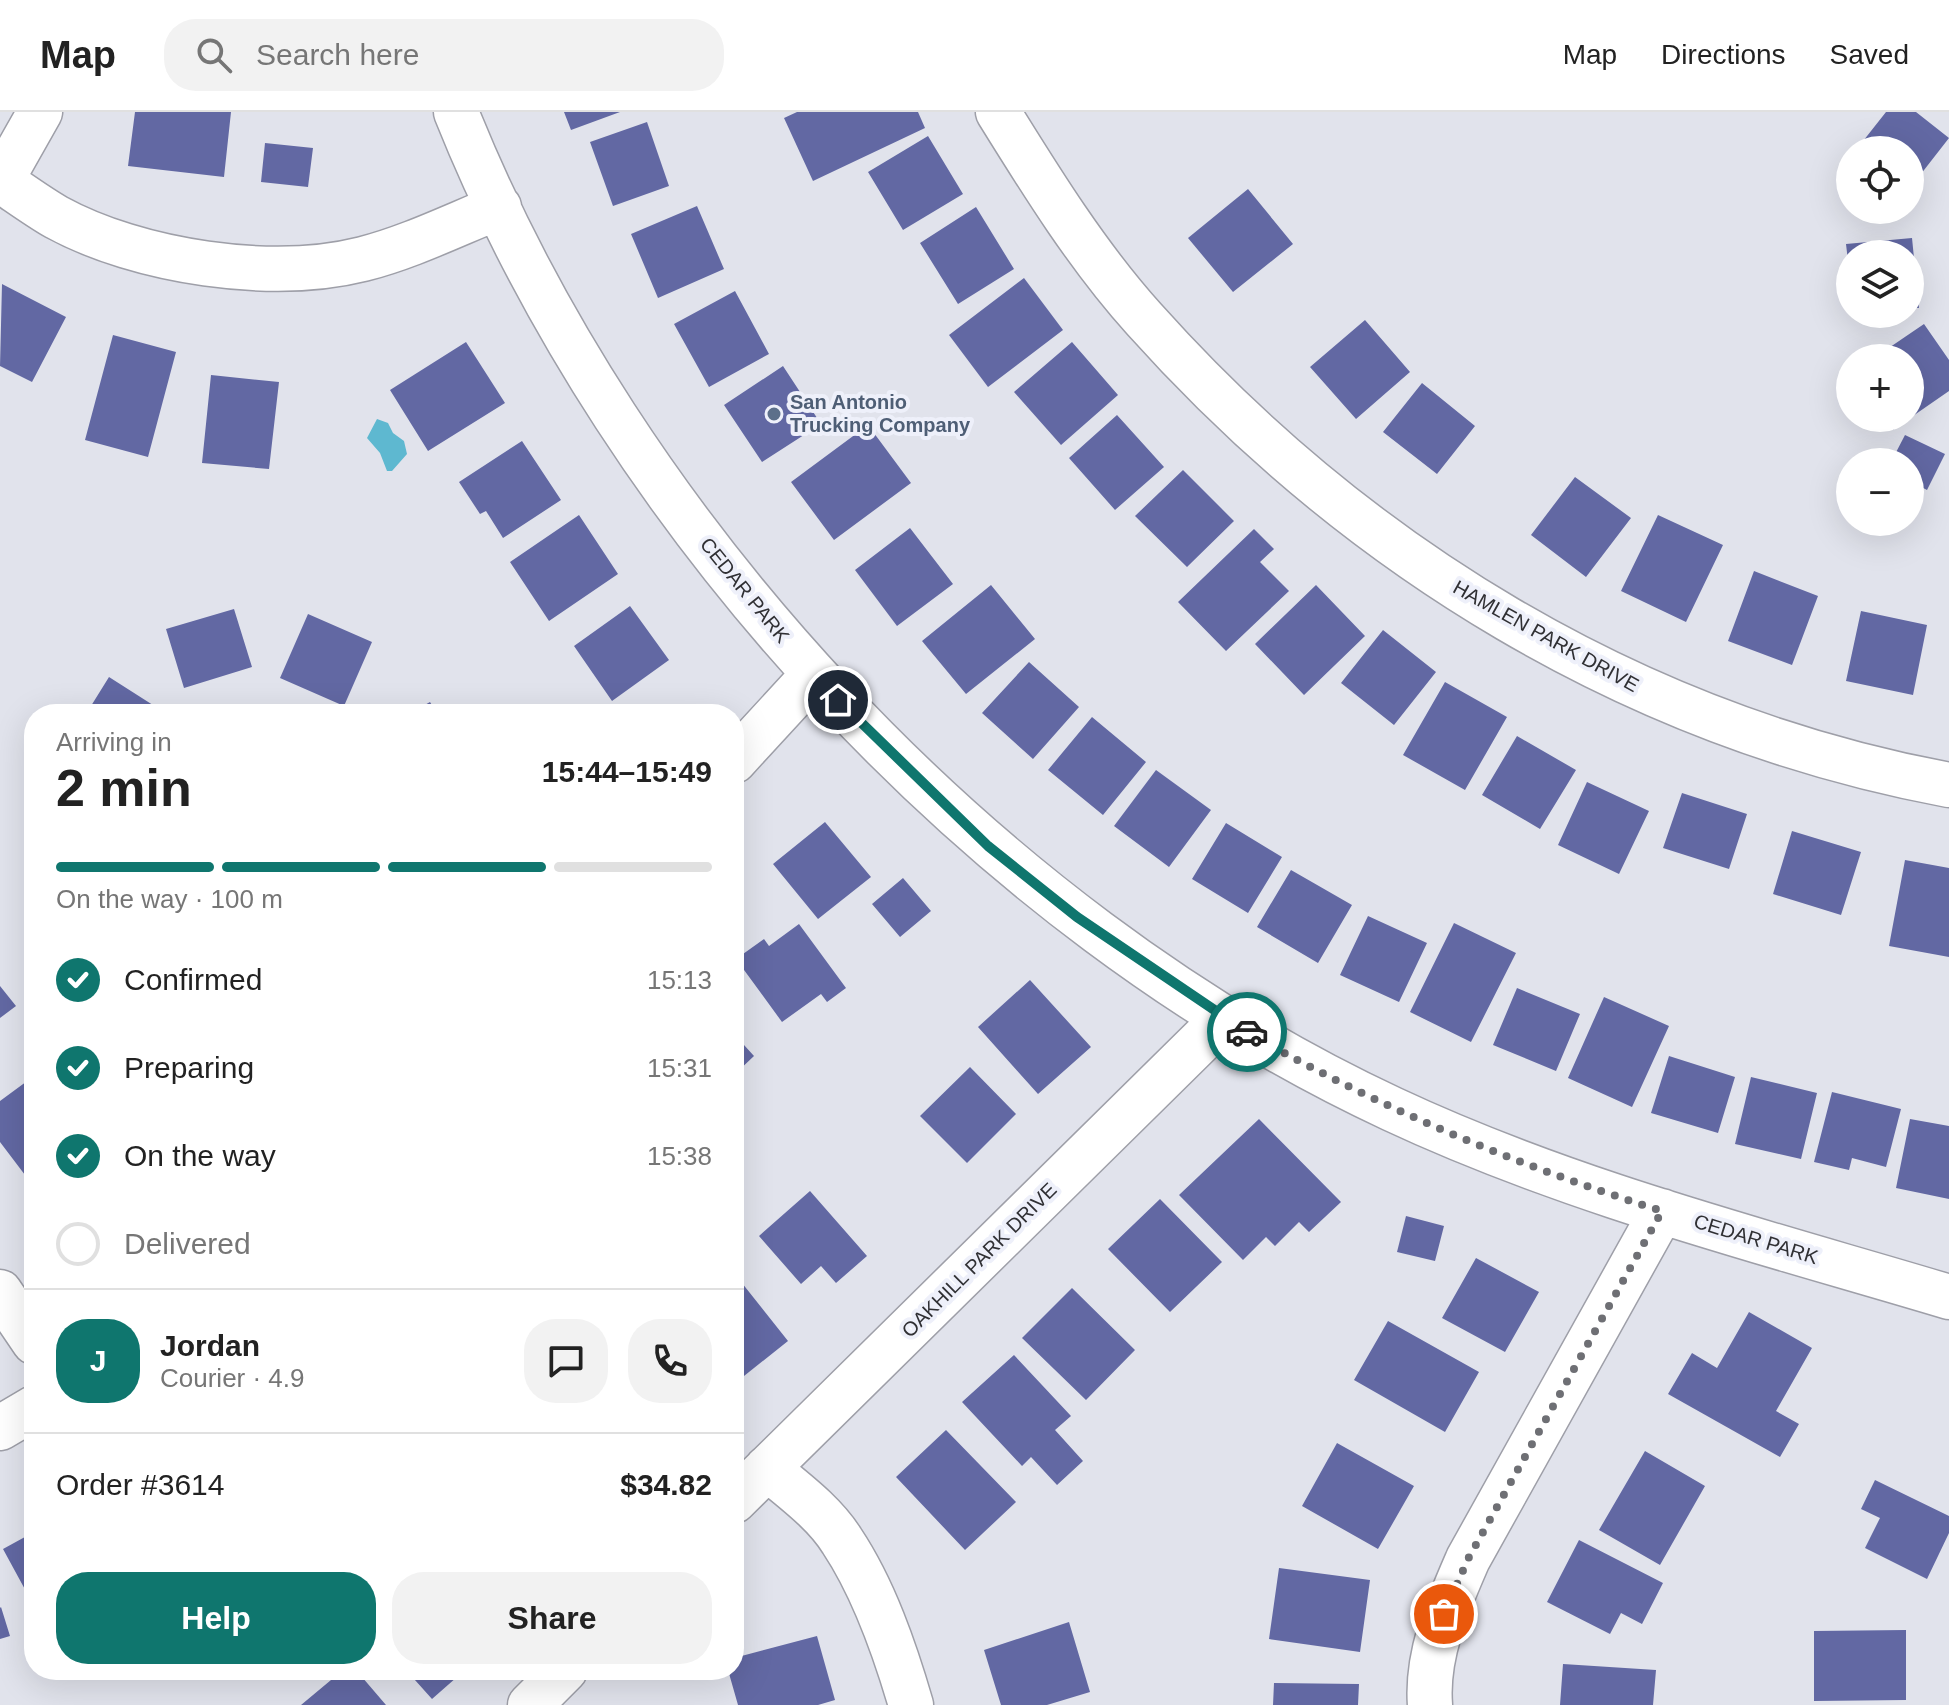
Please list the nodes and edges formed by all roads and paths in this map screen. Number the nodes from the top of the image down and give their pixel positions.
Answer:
1 (40, 112) edge
2 (456, 112) edge
3 (998, 112) edge
4 (1, 181) edge
5 (499, 207) junction
6 (814, 674) junction
7 (744, 750) edge
8 (1949, 785) edge
9 (1224, 1018) junction
10 (1662, 1211) junction
11 (0, 1292) edge
12 (1949, 1297) edge
13 (24, 1327) edge
14 (24, 1414) edge
15 (0, 1428) edge
16 (767, 1468) junction
17 (744, 1491) edge
18 (555, 1680) edge
19 (530, 1705) edge
20 (911, 1705) edge
21 (1430, 1705) edge

1 - 4 street
2 - 5 street, CEDAR PARK
3 - 8 street, HAMLEN PARK DRIVE
4 - 5 street
5 - 6 street, CEDAR PARK
6 - 7 street
6 - 9 street, CEDAR PARK
9 - 10 street, CEDAR PARK
9 - 16 street, OAKHILL PARK DRIVE
10 - 12 street, CEDAR PARK
10 - 21 street
11 - 13 street
14 - 15 street
16 - 17 street, OAKHILL PARK DRIVE
16 - 20 street
18 - 19 street

